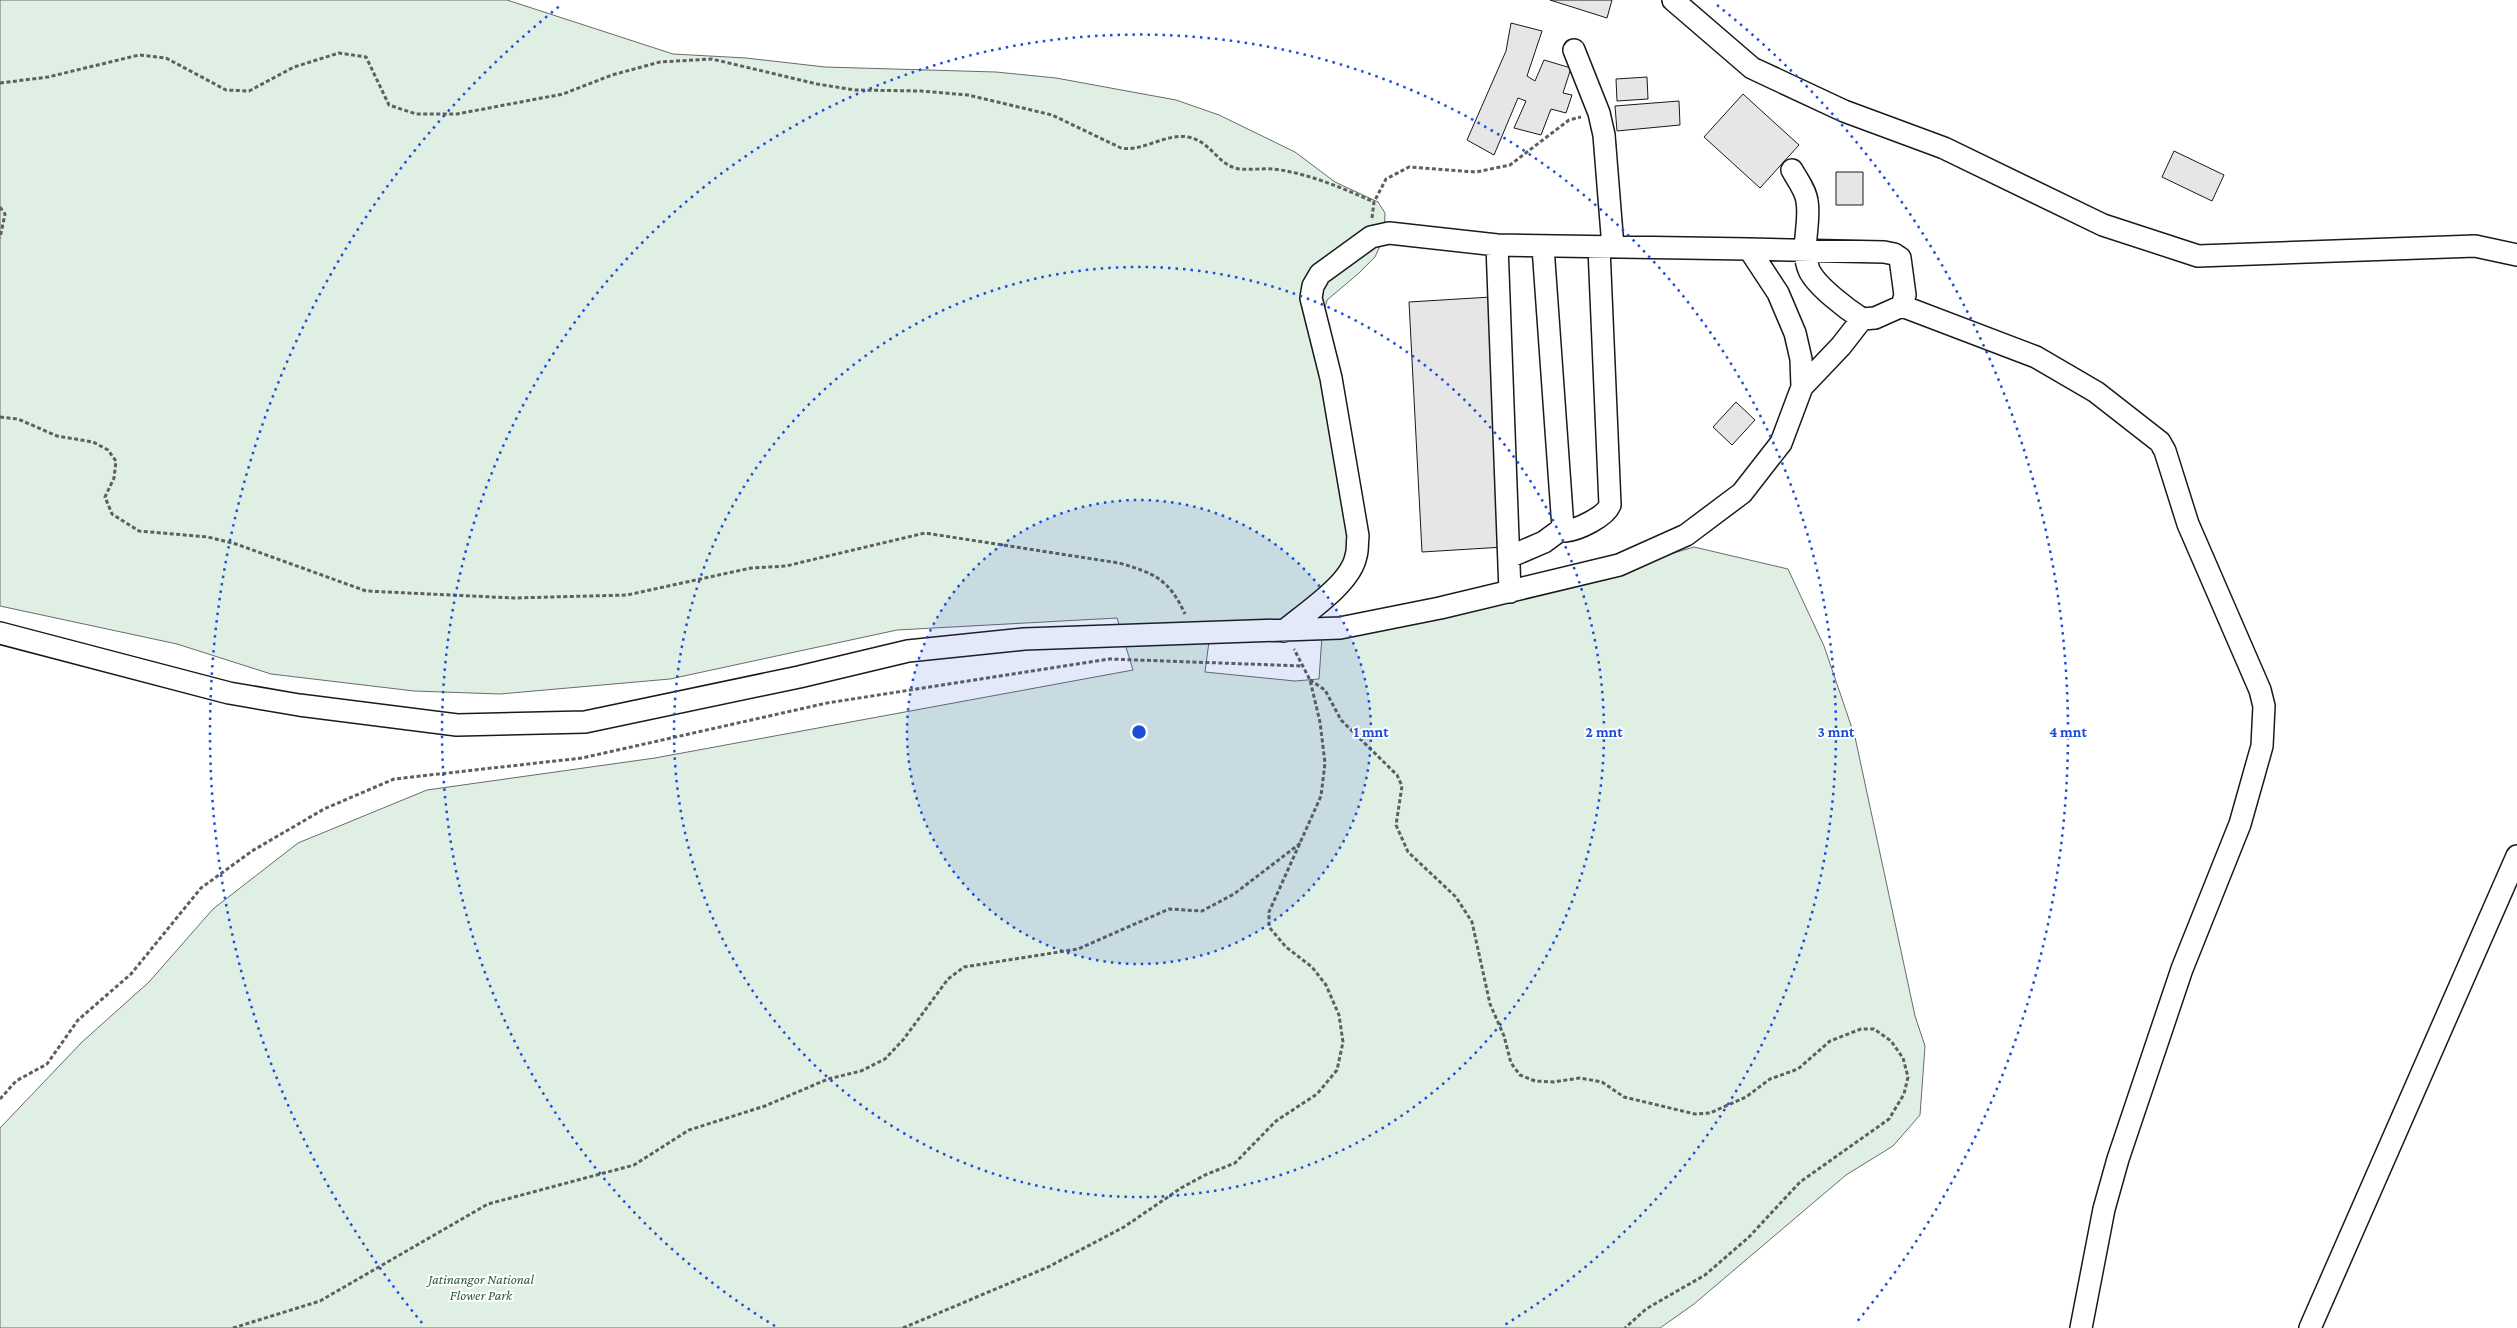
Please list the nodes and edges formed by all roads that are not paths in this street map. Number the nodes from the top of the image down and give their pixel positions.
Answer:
1 (1673, 0) edge
2 (1574, 50) dead end
3 (1792, 170) dead end
4 (1497, 245) junction
5 (1543, 247) junction
6 (1606, 247) junction
7 (1806, 249) junction
8 (1750, 250) junction
9 (2517, 255) edge
10 (1902, 306) junction
11 (1862, 319) junction
12 (1802, 387) junction
13 (1563, 528) junction
14 (1509, 557) junction
15 (1510, 592) junction
16 (1284, 631) junction
17 (0, 633) edge
18 (2517, 856) edge
19 (2081, 1328) edge
20 (2310, 1328) edge

1 - 9 street
2 - 6 street
3 - 7 street
4 - 5 street
4 - 14 street
4 - 16 street
5 - 6 street
5 - 13 street
6 - 8 street
6 - 13 street
7 - 8 street
7 - 10 street
7 - 11 street
8 - 12 street
10 - 11 street
10 - 19 street
11 - 12 street
12 - 15 street
13 - 14 street
14 - 15 street
15 - 16 street
16 - 17 street
18 - 20 street

